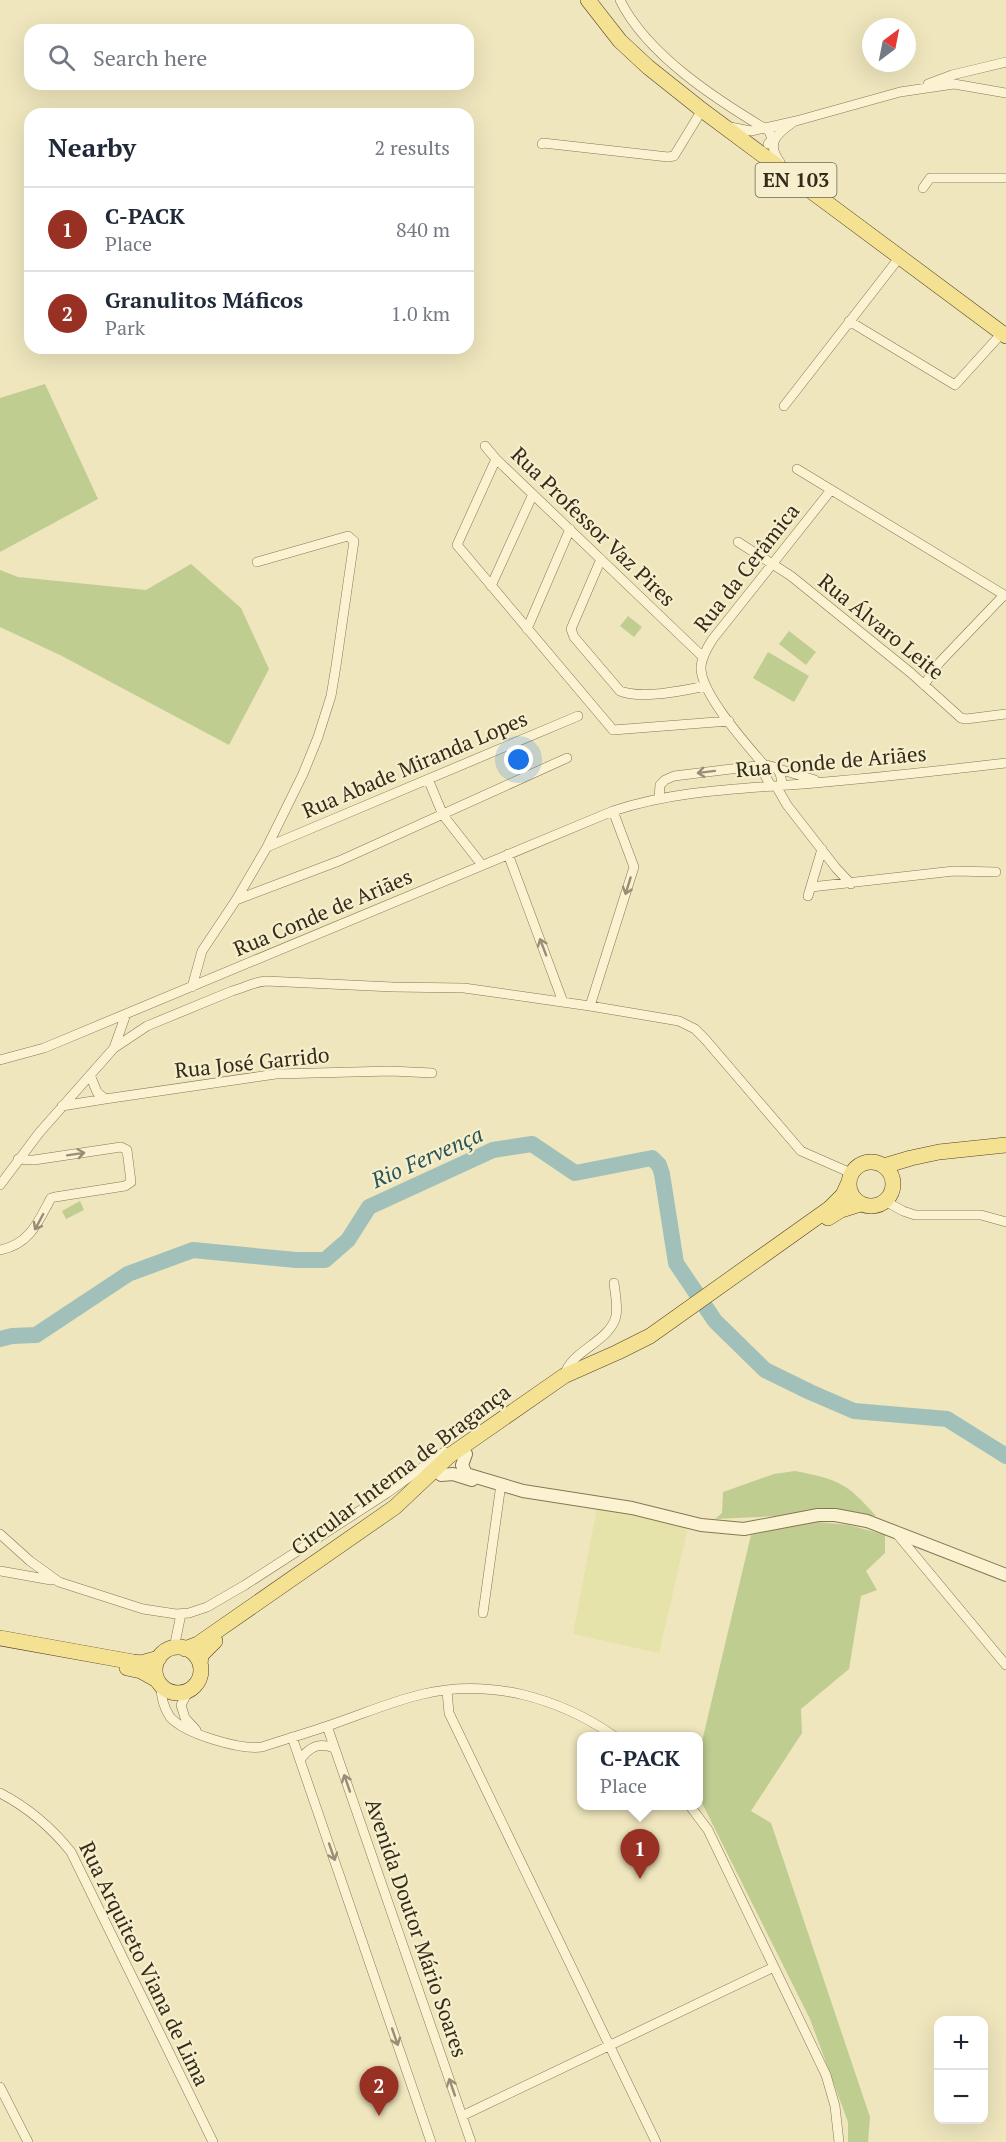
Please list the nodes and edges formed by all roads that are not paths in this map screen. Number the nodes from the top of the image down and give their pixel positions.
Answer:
1 (620, 0) edge
2 (592, 4) edge
3 (1006, 62) edge
4 (912, 90) junction
5 (1006, 93) edge
6 (702, 110) junction
7 (796, 121) junction
8 (721, 124) junction
9 (761, 128) junction
10 (777, 135) junction
11 (542, 144) dead end
12 (761, 146) junction
13 (788, 174) junction
14 (1006, 177) edge
15 (923, 188) dead end
16 (899, 258) junction
17 (849, 321) junction
18 (1004, 335) edge
19 (784, 406) dead end
20 (485, 446) dead end
21 (496, 459) junction
22 (797, 469) dead end
23 (831, 490) junction
24 (533, 494) junction
25 (570, 529) junction
26 (738, 542) dead end
27 (601, 559) junction
28 (257, 562) dead end
29 (773, 563) junction
30 (491, 586) junction
31 (1005, 595) edge
32 (527, 629) junction
33 (703, 657) junction
34 (924, 685) junction
35 (705, 686) junction
36 (1006, 714) edge
37 (578, 716) dead end
38 (729, 721) junction
39 (567, 758) dead end
40 (1006, 763) edge
41 (763, 768) junction
42 (779, 769) junction
43 (428, 779) junction
44 (823, 782) junction
45 (776, 786) junction
46 (756, 787) junction
47 (659, 798) junction
48 (613, 811) junction
49 (443, 814) junction
50 (267, 847) junction
51 (822, 849) junction
52 (508, 854) junction
53 (482, 865) junction
54 (996, 872) dead end
55 (851, 884) junction
56 (236, 900) junction
57 (244, 966) junction
58 (225, 974) junction
59 (254, 982) junction
60 (192, 987) junction
61 (232, 991) junction
62 (563, 1002) junction
63 (590, 1006) junction
64 (141, 1008) junction
65 (126, 1014) junction
66 (147, 1026) junction
67 (114, 1048) junction
68 (0, 1060) edge
69 (432, 1073) dead end
70 (90, 1076) junction
71 (105, 1100) junction
72 (62, 1106) junction
73 (1006, 1145) edge
74 (1006, 1150) edge
75 (18, 1159) junction
76 (884, 1166) junction
77 (850, 1178) junction
78 (0, 1185) edge
79 (893, 1185) junction
80 (885, 1201) junction
81 (860, 1203) junction
82 (1006, 1222) edge
83 (0, 1250) edge
84 (747, 1271) junction
85 (614, 1283) dead end
86 (666, 1328) junction
87 (564, 1376) junction
88 (459, 1453) junction
89 (441, 1475) junction
90 (482, 1479) junction
91 (501, 1484) junction
92 (896, 1532) junction
93 (0, 1534) edge
94 (0, 1571) edge
95 (1006, 1575) edge
96 (59, 1582) junction
97 (483, 1612) dead end
98 (181, 1614) junction
99 (1, 1641) edge
100 (179, 1648) junction
101 (159, 1658) junction
102 (200, 1664) junction
103 (1006, 1665) edge
104 (159, 1683) junction
105 (189, 1690) junction
106 (447, 1691) junction
107 (327, 1726) junction
108 (606, 1732) edge
109 (200, 1734) junction
110 (292, 1737) junction
111 (334, 1748) junction
112 (300, 1760) junction
113 (0, 1793) edge
114 (693, 1810) edge
115 (774, 1967) junction
116 (609, 2046) junction
117 (0, 2087) edge
118 (462, 2116) junction
119 (28, 2142) edge
120 (213, 2142) edge
121 (431, 2142) edge
122 (471, 2142) edge
123 (656, 2142) edge
124 (839, 2142) edge

1 - 9 street
2 - 6 main road, EN 103
3 - 4 street
4 - 5 street
4 - 7 street
6 - 8 main road, EN 103
6 - 11 street
7 - 9 street
7 - 10 street
8 - 9 street
8 - 12 main road, EN 103
9 - 12 street
9 - 12 street
10 - 12 street
10 - 13 street
12 - 13 main road, EN 103
13 - 16 main road, EN 103
14 - 15 street
16 - 17 street
16 - 18 main road, EN 103
17 - 18 street
17 - 19 street
20 - 21 street, Rua Professor Vaz Pires
21 - 24 street, Rua Professor Vaz Pires
21 - 30 street
22 - 23 street
23 - 29 street, Rua da Cerâmica
23 - 31 street
24 - 25 street, Rua Professor Vaz Pires
24 - 30 street
25 - 27 street, Rua Professor Vaz Pires
25 - 32 street
26 - 29 street, Rua Álvaro Leite
27 - 33 street, Rua Professor Vaz Pires
27 - 35 street
28 - 50 street
29 - 33 street, Rua da Cerâmica
29 - 34 street, Rua Álvaro Leite
30 - 32 street
31 - 34 street
32 - 38 street
33 - 35 street, Rua da Cerâmica
34 - 36 street, Rua Álvaro Leite
35 - 38 street
37 - 43 street, Rua Abade Miranda Lopes
38 - 41 street
39 - 49 street
40 - 44 street, Rua Conde de Ariães
41 - 42 street
41 - 45 street
41 - 46 street
41 -> 47 street, Rua Conde de Ariães
42 - 44 street
42 - 45 street
43 - 49 street
43 - 50 street, Rua Abade Miranda Lopes
44 - 45 street, Rua Conde de Ariães
45 - 46 street, Rua Conde de Ariães
45 - 51 street
46 - 47 street, Rua Conde de Ariães
47 - 48 street, Rua Conde de Ariães
48 - 52 street, Rua Conde de Ariães
48 -> 63 street
49 - 53 street
49 - 56 street
50 - 56 street
51 - 55 street
51 - 55 street
52 - 53 street, Rua Conde de Ariães
62 -> 52 street
53 - 57 street, Rua Conde de Ariães
54 - 55 street
56 - 60 street
57 - 58 street, Rua Conde de Ariães
57 - 59 street
58 - 60 street, Rua Conde de Ariães
58 - 61 street
59 - 61 street
59 - 62 street
60 - 64 street, Rua Conde de Ariães
61 - 66 street
62 - 63 street
63 - 77 street
64 - 65 street, Rua Conde de Ariães
64 - 66 street
65 - 67 street
65 - 68 street, Rua Conde de Ariães
66 - 67 street
67 - 70 street
69 - 71 street, Rua José Garrido
70 - 71 street
70 - 72 street
71 - 72 street, Rua José Garrido
72 - 75 street
73 - 76 main road
74 - 79 main road
75 - 78 street
75 -> 83 street
76 - 77 main road
76 - 79 main road
77 - 81 main road
77 - 84 main road, Circular Interna de Bragança
79 - 80 main road
80 - 81 main road
80 - 82 street
81 - 84 main road, Circular Interna de Bragança
84 - 86 main road, Circular Interna de Bragança
85 - 87 street
86 - 87 main road, Circular Interna de Bragança
86 - 88 main road, Circular Interna de Bragança
87 - 88 main road, Circular Interna de Bragança
88 - 89 main road, Circular Interna de Bragança
88 - 90 street
88 - 98 street
88 - 100 main road, Circular Interna de Bragança
89 - 90 street
89 - 102 main road, Circular Interna de Bragança
90 - 91 street
91 - 92 street
91 - 97 street
92 - 95 street
92 - 103 street
93 - 96 street
94 - 96 street
96 - 98 street
98 - 100 street
99 - 101 main road
99 - 104 main road
100 - 101 main road
100 - 102 main road
101 - 104 main road
102 - 105 main road
104 - 105 main road
104 - 109 street
105 - 109 street
106 - 107 street
106 - 108 street
106 - 116 street
107 - 110 street
107 - 111 street, Avenida Doutor Mário Soares
109 - 110 street
110 - 112 street
111 - 112 street
118 -> 111 street, Avenida Doutor Mário Soares
112 -> 121 street
113 - 120 street, Rua Arquiteto Viana de Lima
114 - 115 street
115 - 116 street
115 - 124 street
116 - 118 street
116 - 123 street
117 - 119 street
118 - 122 street, Avenida Doutor Mário Soares

